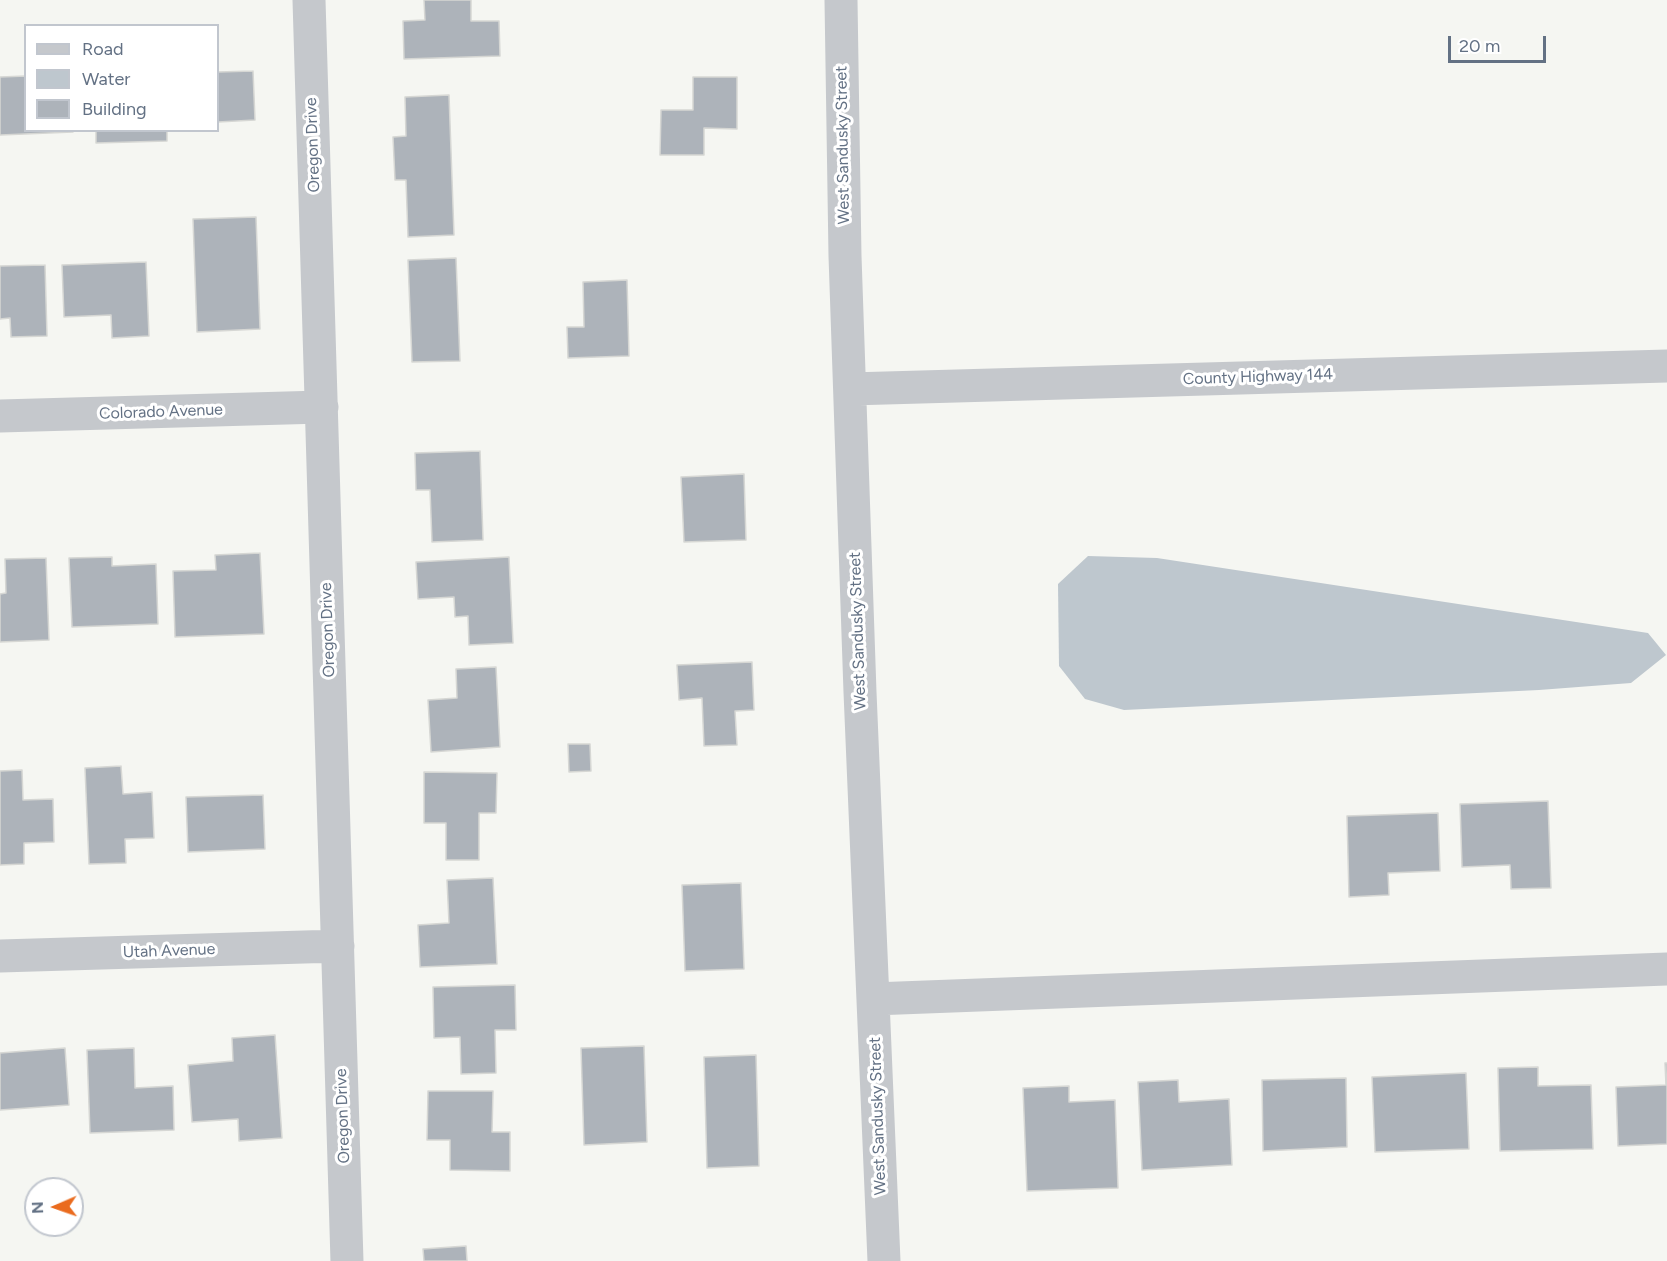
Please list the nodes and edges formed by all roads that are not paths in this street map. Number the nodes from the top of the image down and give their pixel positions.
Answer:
1 (309, 0) edge
2 (841, 0) edge
3 (1667, 366) edge
4 (850, 389) junction
5 (322, 407) junction
6 (0, 416) edge
7 (338, 946) junction
8 (0, 956) edge
9 (1667, 969) edge
10 (873, 999) junction
11 (347, 1261) edge
12 (884, 1261) edge

1 - 5 street, Oregon Drive
2 - 4 street, West Sandusky Street
3 - 4 street, County Highway 144
4 - 10 street, West Sandusky Street
5 - 6 street, Colorado Avenue
5 - 7 street, Oregon Drive
7 - 8 street, Utah Avenue
7 - 11 street, Oregon Drive
9 - 10 street
10 - 12 street, West Sandusky Street

